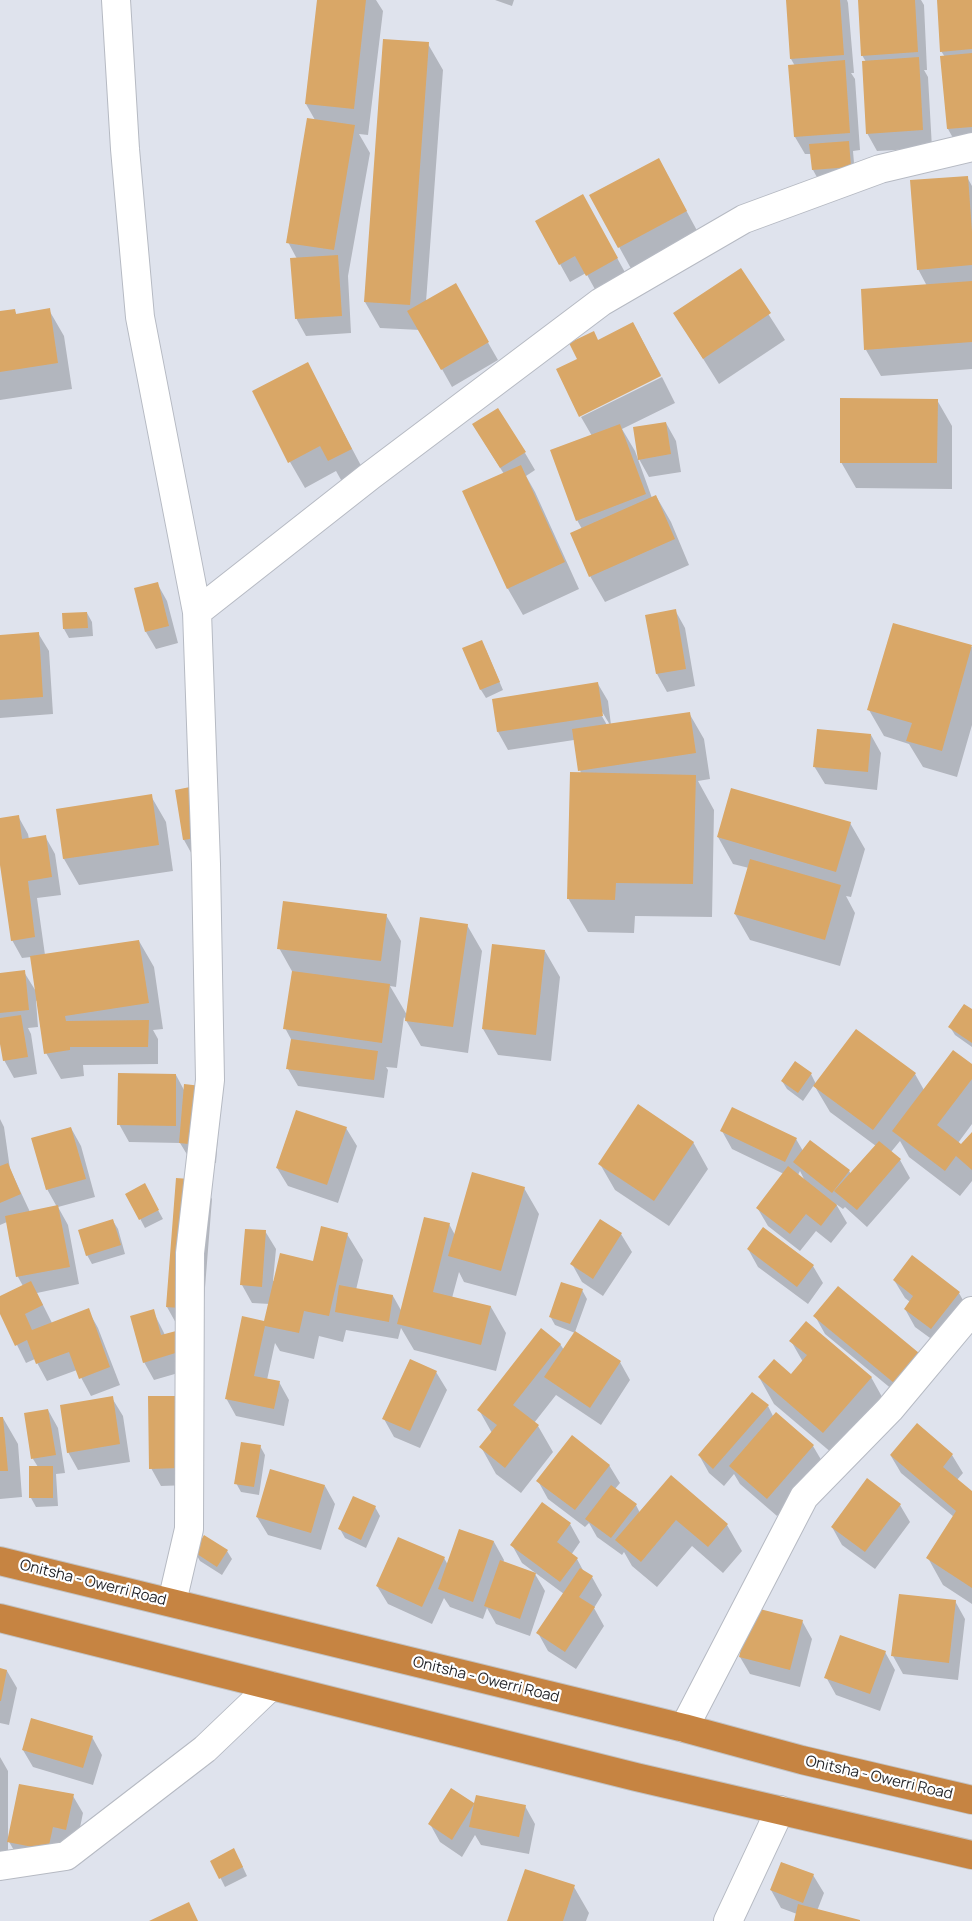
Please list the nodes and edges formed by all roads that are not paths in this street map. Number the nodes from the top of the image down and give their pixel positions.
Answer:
1 (116, 0) edge
2 (972, 147) edge
3 (197, 612) junction
4 (972, 1311) edge
5 (0, 1560) edge
6 (172, 1602) junction
7 (0, 1618) edge
8 (271, 1686) junction
9 (684, 1728) junction
10 (972, 1800) edge
11 (780, 1810) junction
12 (972, 1855) edge
13 (0, 1866) edge
14 (728, 1921) edge

1 - 3 street
2 - 3 street
3 - 6 street
4 - 9 street
5 - 6 highway, Onitsha - Owerri Road
6 - 9 highway, Onitsha - Owerri Road
7 - 8 highway
8 - 11 highway
8 - 13 street
9 - 10 highway, Onitsha - Owerri Road
11 - 12 highway
11 - 14 street

